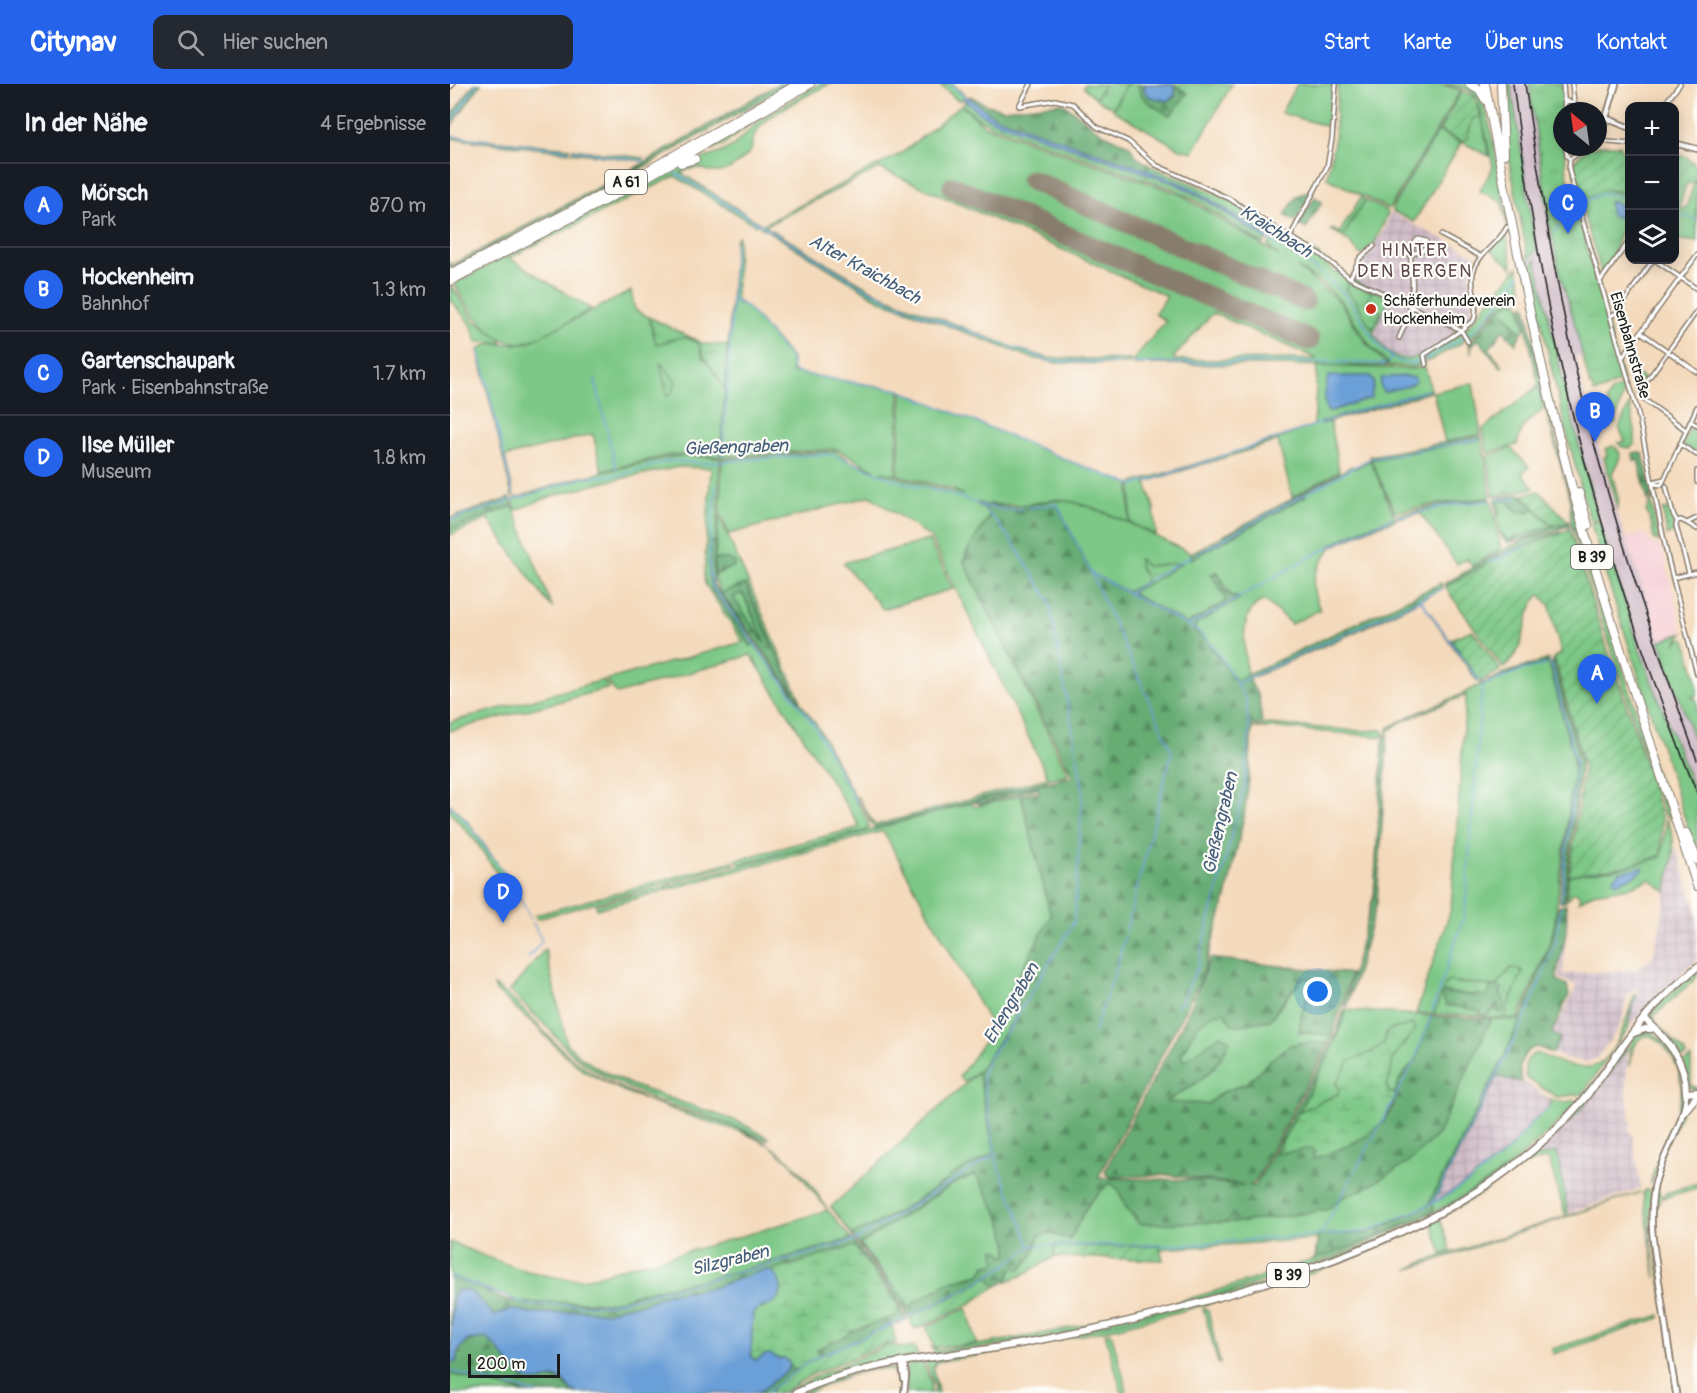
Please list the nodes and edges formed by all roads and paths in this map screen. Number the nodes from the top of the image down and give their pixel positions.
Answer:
1 (798, 84) edge
2 (810, 84) edge
3 (1031, 84) edge
4 (1336, 84) edge
5 (1470, 84) edge
6 (1485, 84) edge
7 (1491, 84) edge
8 (1501, 84) edge
9 (1563, 84) edge
10 (1572, 84) edge
11 (1616, 84) edge
12 (1680, 84) edge
13 (1564, 100) joint
14 (1571, 102) edge
15 (1574, 102) edge
16 (1666, 102) edge
17 (772, 107) junction
18 (1607, 115) edge
19 (1607, 118) edge
20 (755, 122) dead end
21 (1493, 123) junction
22 (1625, 126) edge
23 (1607, 141) edge
24 (1625, 143) edge
25 (1679, 145) edge
26 (1697, 149) edge
27 (1504, 154) junction
28 (1567, 156) edge
29 (1574, 156) edge
30 (695, 159) dead end
31 (1570, 159) junction
32 (665, 168) junction
33 (1507, 227) dead end
34 (1441, 236) dead end
35 (1289, 237) junction
36 (1374, 246) dead end
37 (1625, 247) edge
38 (1412, 254) junction
39 (1697, 255) edge
40 (1480, 256) junction
41 (1651, 264) edge
42 (1660, 264) edge
43 (1524, 269) junction
44 (450, 274) edge
45 (1350, 278) junction
46 (1681, 278) junction
47 (1601, 280) junction
48 (450, 281) edge
49 (1697, 289) edge
50 (1405, 302) junction
51 (1413, 306) junction
52 (1697, 311) edge
53 (1610, 316) junction
54 (1462, 331) junction
55 (1642, 332) junction
56 (1399, 338) dead end
57 (1467, 341) dead end
58 (1668, 352) junction
59 (1622, 358) junction
60 (1425, 361) dead end
61 (1697, 372) edge
62 (1697, 407) edge
63 (1690, 421) junction
64 (1697, 425) edge
65 (1686, 430) junction
66 (1680, 444) junction
67 (1697, 454) edge
68 (1697, 471) edge
69 (1664, 478) junction
70 (1653, 482) junction
71 (1697, 482) edge
72 (1661, 485) junction
73 (1666, 486) dead end
74 (1655, 498) junction
75 (1697, 518) edge
76 (1677, 521) junction
77 (1687, 523) junction
78 (1697, 529) edge
79 (1697, 572) edge
80 (1689, 573) junction
81 (1672, 578) junction
82 (1697, 674) edge
83 (1686, 833) junction
84 (1697, 860) edge
85 (1697, 871) edge
86 (1697, 886) edge
87 (1697, 967) edge
88 (1644, 1018) junction
89 (1651, 1029) junction
90 (1631, 1035) junction
91 (1666, 1040) junction
92 (1686, 1093) junction
93 (1697, 1095) edge
94 (1683, 1113) junction
95 (904, 1362) junction
96 (889, 1365) junction
97 (903, 1376) junction
98 (796, 1393) edge
99 (904, 1393) edge
100 (1676, 1393) edge

1 - 44 highway, A 61
2 - 17 highway, A 61
3 - 35 street
4 - 35 street
5 - 21 highway
6 - 21 highway, B 39
7 - 27 highway, B 39
8 - 27 highway
9 - 13 street
10 - 15 street
11 - 18 street
12 - 16 street
13 - 14 street
17 - 20 highway
17 - 32 highway, A 61
19 - 22 street
21 - 43 highway, B 39
23 - 24 street
25 - 26 street
27 - 43 highway, B 39
28 - 31 street, Eisenbahnstraße
29 - 31 street
30 - 32 highway
31 - 47 street, Eisenbahnstraße
32 - 48 highway, A 61
33 - 40 street
34 - 40 street
35 - 45 street
36 - 45 street
37 - 47 street
38 - 38 street
38 - 50 street
39 - 46 street
40 - 54 street
41 - 53 street
42 - 46 street
43 - 83 highway, B 39
43 - 86 highway, B 39
45 - 50 street
46 - 49 street
46 - 55 street
47 - 53 street, Eisenbahnstraße
50 - 51 street
51 - 54 street
51 - 56 street
52 - 58 street
53 - 59 street, Eisenbahnstraße
54 - 57 street
54 - 60 street
55 - 58 street
55 - 59 street
58 - 61 street
58 - 65 street
59 - 70 street, Eisenbahnstraße
62 - 63 street
63 - 64 street
63 - 65 street
65 - 66 street
66 - 67 street
66 - 69 street
68 - 71 street
69 - 70 street
69 - 72 street
70 - 72 street
70 - 74 street, Eisenbahnstraße
72 - 74 street
73 - 76 street
74 - 81 street, Eisenbahnstraße
75 - 77 street
76 - 77 street
76 - 80 street
77 - 78 street
79 - 80 street
80 - 81 street
81 - 82 street, Eisenbahnstraße
83 - 84 highway, B 39
83 - 85 highway, B 39
87 - 88 main road, B 39
88 - 89 main road
88 - 90 main road, B 39
88 - 91 main road
89 - 90 main road
89 - 91 main road
90 - 95 main road, B 39
91 - 92 main road
92 - 93 main road
92 - 94 street
93 - 94 main road
94 - 100 street
95 - 96 main road, B 39
95 - 97 street
96 - 97 street
96 - 98 main road, B 39
97 - 99 street

